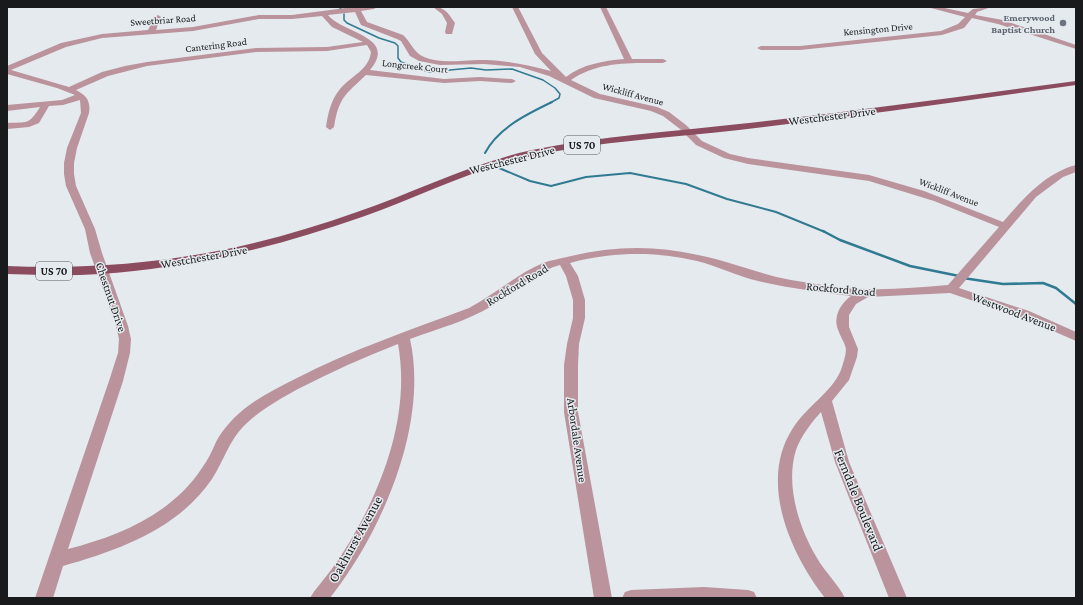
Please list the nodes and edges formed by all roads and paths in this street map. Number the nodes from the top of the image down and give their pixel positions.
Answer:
1 (374, 7) edge
2 (436, 7) edge
3 (515, 7) edge
4 (603, 7) edge
5 (930, 7) edge
6 (988, 7) edge
7 (357, 8) edge
8 (324, 14) junction
9 (971, 15) junction
10 (158, 17) dead end
11 (151, 32) junction
12 (449, 32) dead end
13 (368, 43) junction
14 (1076, 47) edge
15 (761, 48) dead end
16 (629, 61) junction
17 (663, 61) dead end
18 (7, 70) edge
19 (363, 72) junction
20 (512, 81) dead end
21 (565, 81) junction
22 (1076, 83) edge
23 (71, 89) junction
24 (81, 96) junction
25 (46, 104) junction
26 (7, 108) edge
27 (7, 126) edge
28 (330, 127) dead end
29 (689, 133) junction
30 (1076, 168) edge
31 (1005, 226) junction
32 (563, 261) junction
33 (7, 270) edge
34 (102, 270) junction
35 (957, 282) junction
36 (868, 293) junction
37 (403, 338) junction
38 (1076, 338) edge
39 (825, 401) junction
40 (56, 560) junction
41 (323, 596) edge
42 (44, 598) edge
43 (603, 598) edge
44 (631, 598) edge
45 (748, 598) edge
46 (836, 598) edge
47 (898, 598) edge

1 - 7 street, Sweetbriar Road
2 - 12 street
3 - 21 street
4 - 16 street
5 - 9 street
6 - 9 street, Kensington Drive
7 - 8 street, Sweetbriar Road
7 - 21 street, Wickliff Avenue
8 - 11 street, Sweetbriar Road
8 - 13 street
9 - 14 street
9 - 15 street, Kensington Drive
10 - 11 street
11 - 18 street, Sweetbriar Road
13 - 19 street
13 - 23 street, Cantering Road
16 - 17 street
16 - 21 street
18 - 23 street
19 - 20 street, Longcreek Court
19 - 28 street
21 - 29 street, Wickliff Avenue
22 - 29 main road, Westchester Drive / US 70
23 - 24 street
24 - 25 street
24 - 34 street, Chestnut Drive
25 - 26 street
25 - 27 street
29 - 31 street, Wickliff Avenue
29 - 34 main road, Westchester Drive / US 70
30 - 31 street
31 - 35 street
32 - 36 street, Rockford Road
32 - 37 street, Rockford Road
32 - 43 street, Arbordale Avenue
33 - 34 main road, Westchester Drive / US 70
34 - 40 street, Chestnut Drive
35 - 36 street, Rockford Road
35 - 38 street, Westwood Avenue
36 - 39 street
37 - 40 street, Rockford Road
37 - 41 street, Oakhurst Avenue
39 - 46 street
39 - 47 street, Ferndale Boulevard
40 - 42 street, Chestnut Drive
44 - 45 street

